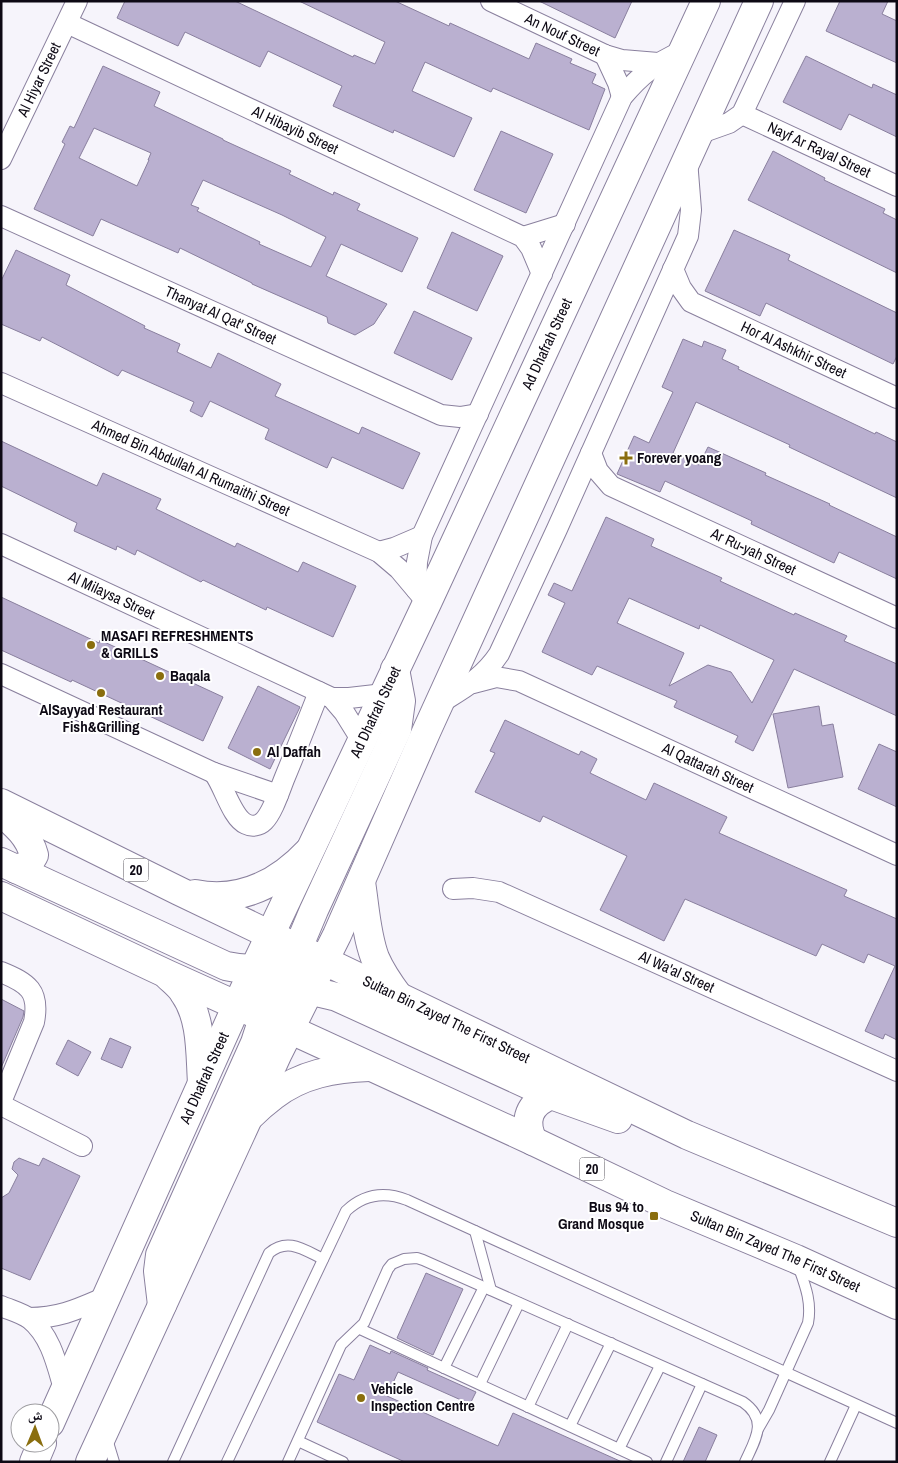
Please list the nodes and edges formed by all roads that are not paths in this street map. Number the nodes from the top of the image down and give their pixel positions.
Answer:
1 (77, 1) edge
2 (491, 1) edge
3 (706, 1) edge
4 (759, 1) edge
5 (795, 1) edge
6 (67, 23) junction
7 (683, 51) junction
8 (606, 55) junction
9 (658, 63) junction
10 (622, 97) junction
11 (742, 114) junction
12 (698, 134) junction
13 (1, 159) edge
14 (687, 159) junction
15 (897, 186) edge
16 (1, 216) edge
17 (565, 224) junction
18 (523, 237) junction
19 (673, 269) junction
20 (542, 274) junction
21 (691, 302) junction
22 (652, 313) junction
23 (1, 383) edge
24 (897, 398) edge
25 (478, 414) junction
26 (441, 415) junction
27 (591, 453) junction
28 (458, 456) junction
29 (611, 486) junction
30 (572, 495) junction
31 (422, 536) junction
32 (1, 544) edge
33 (379, 552) junction
34 (421, 596) junction
35 (897, 618) edge
36 (510, 632) junction
37 (395, 669) junction
38 (1, 674) edge
39 (519, 681) junction
40 (473, 683) junction
41 (384, 694) junction
42 (326, 695) junction
43 (440, 703) junction
44 (362, 741) junction
45 (214, 773) junction
46 (278, 795) junction
47 (1, 803) edge
48 (1, 812) edge
49 (309, 851) junction
50 (897, 855) edge
51 (8, 866) edge
52 (361, 882) junction
53 (453, 889) dead end
54 (179, 891) junction
55 (1, 896) edge
56 (271, 935) junction
57 (324, 960) junction
58 (1, 972) edge
59 (167, 974) junction
60 (284, 975) junction
61 (400, 997) junction
62 (237, 1006) junction
63 (264, 1017) junction
64 (289, 1029) junction
65 (369, 1067) junction
66 (897, 1071) edge
67 (202, 1084) junction
68 (551, 1095) junction
69 (1, 1103) edge
70 (250, 1116) junction
71 (687, 1135) junction
72 (533, 1141) junction
73 (82, 1146) dead end
74 (892, 1216) edge
75 (475, 1231) junction
76 (323, 1259) junction
77 (796, 1259) junction
78 (487, 1288) junction
79 (106, 1297) junction
80 (520, 1303) junction
81 (162, 1305) junction
82 (897, 1305) edge
83 (1, 1306) edge
84 (29, 1318) junction
85 (568, 1324) junction
86 (360, 1329) junction
87 (611, 1344) junction
88 (660, 1366) junction
89 (444, 1368) junction
90 (786, 1373) junction
91 (480, 1384) junction
92 (702, 1384) junction
93 (64, 1389) junction
94 (58, 1403) edge
95 (856, 1405) junction
96 (528, 1406) junction
97 (897, 1423) edge
98 (570, 1426) junction
99 (106, 1428) junction
100 (758, 1429) junction
101 (298, 1441) junction
102 (619, 1449) junction
103 (90, 1462) edge
104 (114, 1462) edge
105 (173, 1462) edge
106 (227, 1462) edge
107 (288, 1462) edge
108 (342, 1462) edge
109 (647, 1462) edge
110 (666, 1462) edge
111 (745, 1462) edge
112 (830, 1462) edge

1 - 6 street, Al Hiyar Street
2 - 8 street, An Nouf Street
3 - 7 main road, Ad Dhafrah Street
4 - 12 main road
5 - 11 street
6 - 13 street, Al Hiyar Street
6 - 18 street, Al Hibayib Street
7 - 9 street
7 - 34 main road, Ad Dhafrah Street
8 - 9 street, An Nouf Street
8 - 10 street, An Nouf Street
9 - 10 street
10 - 17 street
11 - 12 street
11 - 15 street, Nayf Ar Rayal Street
12 - 14 main road
14 - 19 street
14 - 43 main road
16 - 26 street, Thanyat Al Qat' Street
17 - 18 street
17 - 20 street
18 - 20 street
19 - 21 street
19 - 22 street
20 - 25 street
21 - 22 street
21 - 24 street, Hor Al Ashkhir Street
22 - 27 street
23 - 33 street, Ahmed Bin Abdullah Al Rumaithi Street
25 - 26 street, Thanyat Al Qat' Street
25 - 28 street
26 - 28 street
27 - 29 street, Ar Ru-yah Street
27 - 30 street
28 - 31 street
29 - 30 street
29 - 35 street, Ar Ru-yah Street
30 - 36 street
31 - 33 street
31 - 34 street
32 - 42 street, Al Milaysa Street
33 - 34 street, Ahmed Bin Abdullah Al Rumaithi Street
34 - 37 main road, Ad Dhafrah Street
36 - 39 street
36 - 40 street
37 - 41 main road, Ad Dhafrah Street
37 - 60 main road
38 - 45 street
39 - 40 street, Al Qattarah Street
39 - 50 street, Al Qattarah Street
40 - 43 street
41 - 42 street, Al Milaysa Street
41 - 44 main road, Ad Dhafrah Street
42 - 44 street, Al Milaysa Street
42 - 46 street
43 - 52 main road
44 - 49 main road, Ad Dhafrah Street
45 - 46 street
45 - 46 street
47 - 54 main road, Sultan Bin Zayed The First Street / 20
48 - 51 main road
49 - 54 main road
49 - 56 main road, Ad Dhafrah Street
51 - 60 main road
52 - 57 main road
52 - 61 main road
53 - 66 street, Al Wa'al Street
54 - 56 main road, Sultan Bin Zayed The First Street / 20
55 - 59 main road, Sultan Bin Zayed The First Street / 20
56 - 60 main road, Sultan Bin Zayed The First Street / 20
56 - 60 main road, Ad Dhafrah Street
57 - 60 main road, Sultan Bin Zayed The First Street / 20
57 - 61 main road, Sultan Bin Zayed The First Street / 20
58 - 69 street
59 - 62 main road, Sultan Bin Zayed The First Street / 20
59 - 67 main road
60 - 62 main road
60 - 63 main road
60 - 64 main road
60 - 68 main road
61 - 71 main road, Sultan Bin Zayed The First Street / 20
62 - 63 main road, Sultan Bin Zayed The First Street / 20
62 - 67 main road, Ad Dhafrah Street
63 - 64 main road, Sultan Bin Zayed The First Street / 20
63 - 81 main road
64 - 65 main road, Sultan Bin Zayed The First Street / 20
64 - 70 main road
65 - 70 main road
65 - 72 main road, Sultan Bin Zayed The First Street / 20
67 - 79 main road, Ad Dhafrah Street
68 - 71 main road
68 - 72 main road
69 - 73 street
70 - 81 main road
71 - 74 main road, Sultan Bin Zayed The First Street / 20
72 - 77 main road, Sultan Bin Zayed The First Street / 20
75 - 76 lane
75 - 78 lane
75 - 90 lane
76 - 105 lane
76 - 106 lane
77 - 82 main road, Sultan Bin Zayed The First Street / 20
77 - 90 lane
78 - 80 lane
78 - 86 lane
78 - 89 lane
79 - 84 street
79 - 93 main road, Ad Dhafrah Street
80 - 85 lane
80 - 91 lane
81 - 99 main road
83 - 84 street
84 - 93 street
85 - 87 lane
85 - 96 lane
86 - 89 lane
86 - 101 lane
87 - 88 lane
87 - 98 lane
88 - 92 lane
88 - 102 lane
89 - 91 lane
90 - 95 lane
90 - 100 lane
91 - 96 lane
92 - 100 lane
92 - 110 lane
93 - 94 main road, Ad Dhafrah Street
95 - 97 lane
95 - 112 lane
96 - 98 lane
98 - 102 lane
99 - 103 main road
99 - 104 lane
100 - 111 lane
101 - 107 lane
101 - 108 lane
102 - 109 lane

